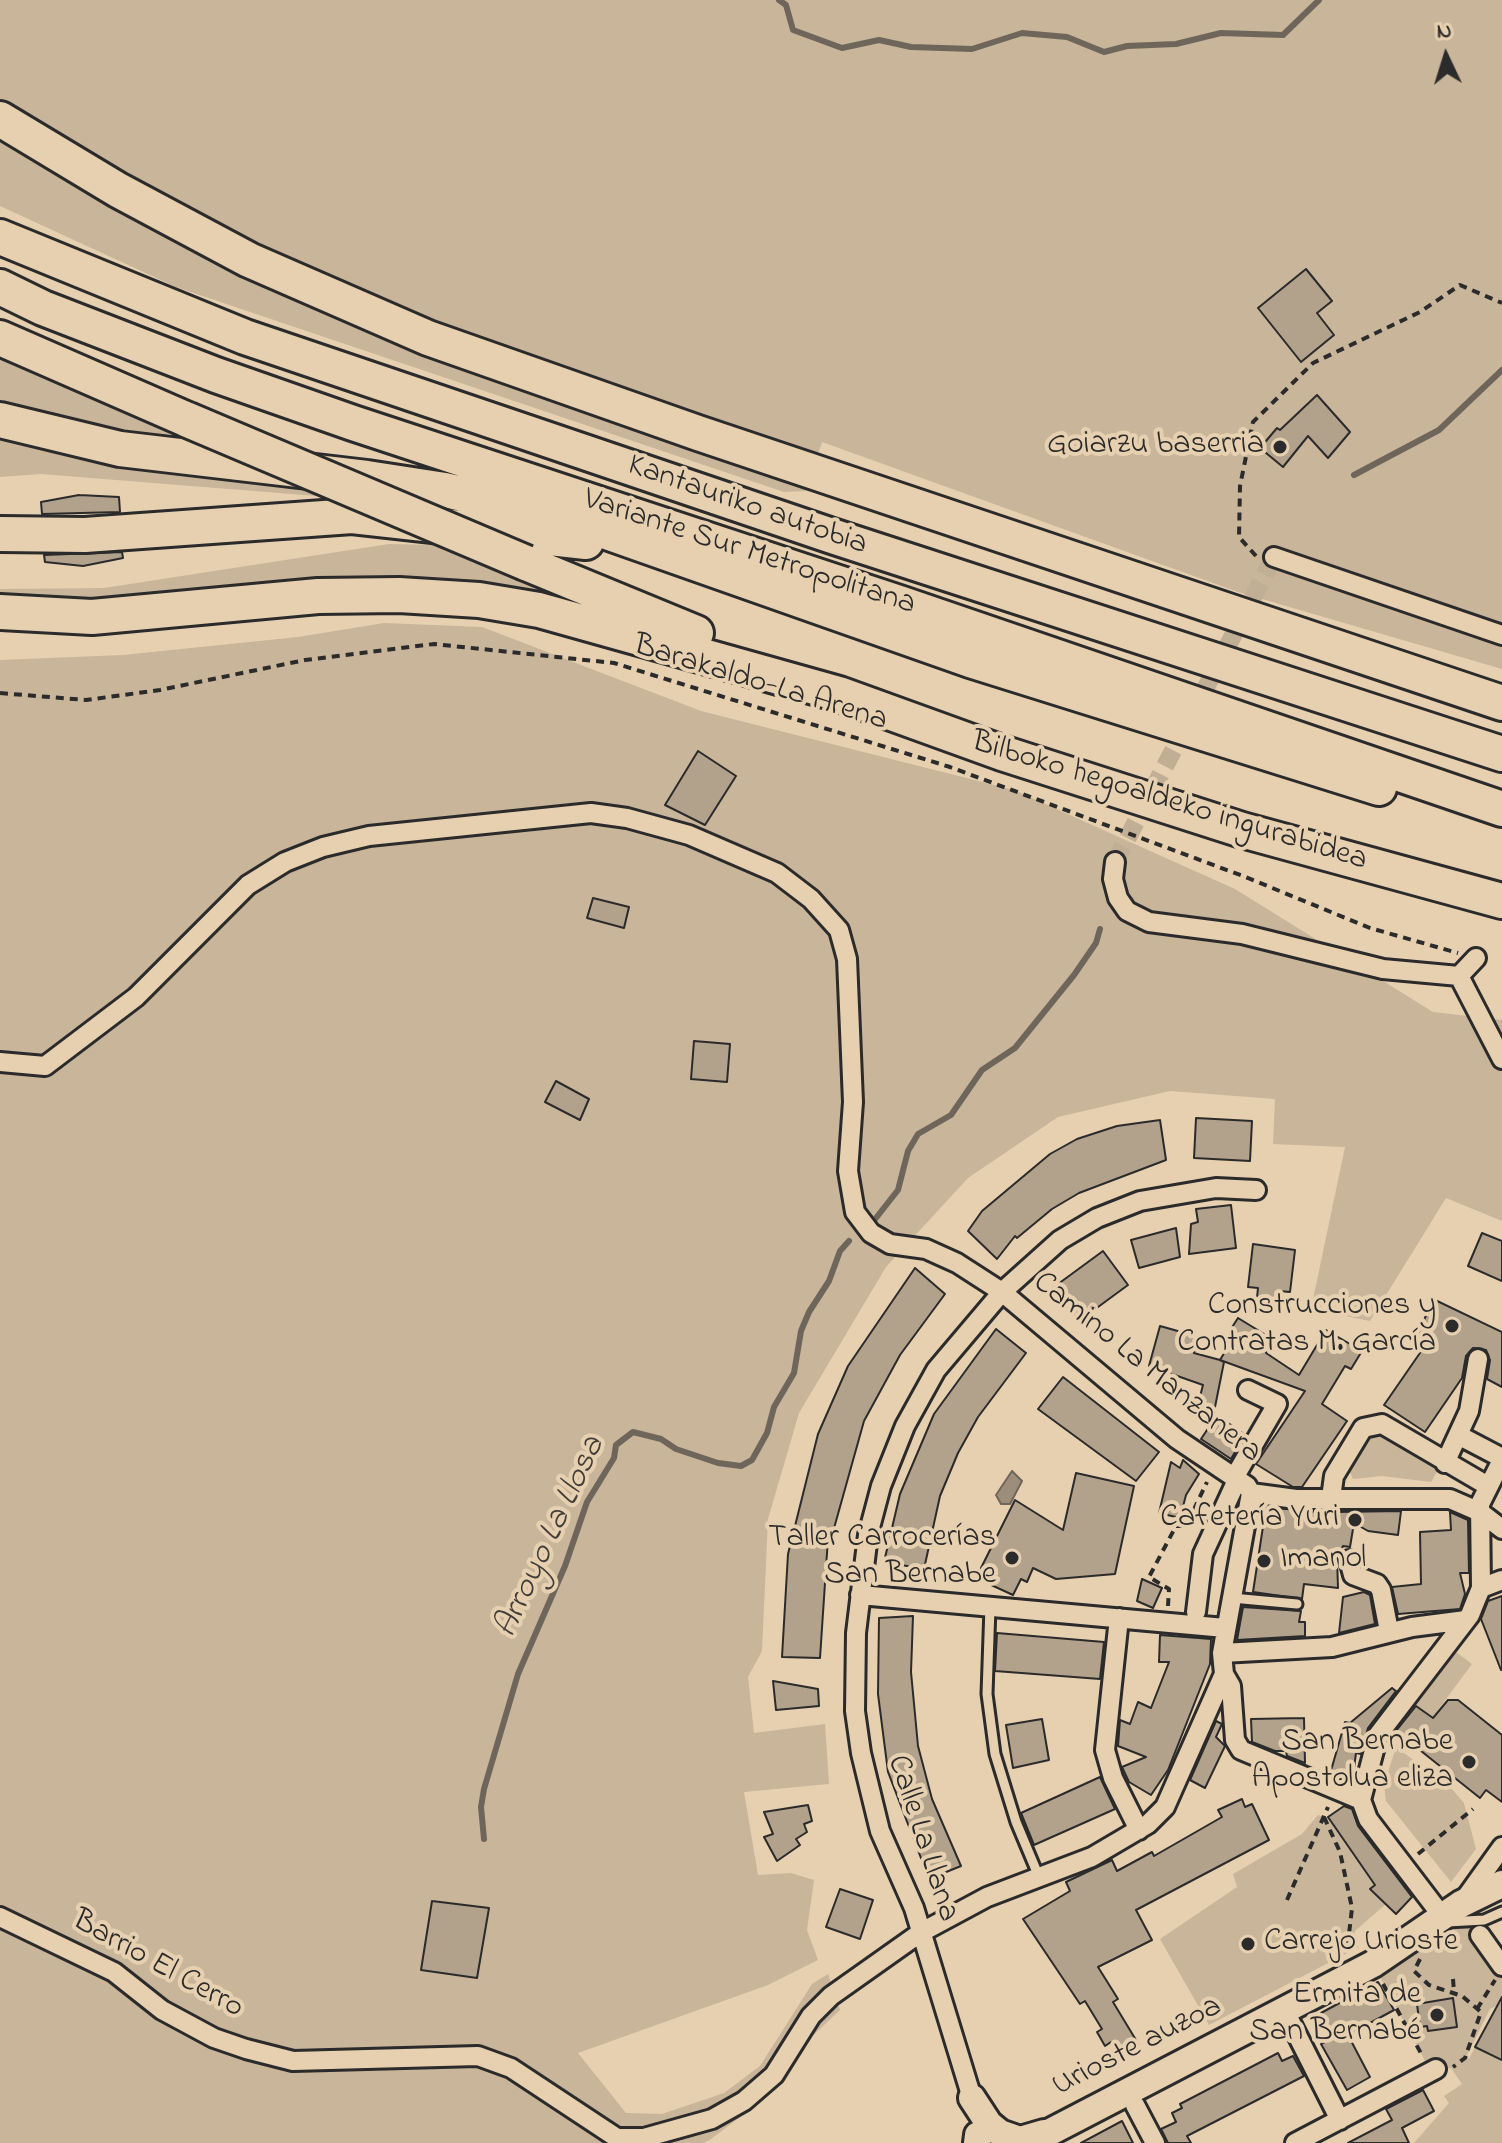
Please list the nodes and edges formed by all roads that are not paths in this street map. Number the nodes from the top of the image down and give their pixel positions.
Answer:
1 (0, 119) edge
2 (0, 237) edge
3 (0, 287) edge
4 (0, 338) edge
5 (0, 420) edge
6 (0, 534) edge
7 (1274, 557) road end
8 (780, 595) junction
9 (0, 612) edge
10 (1502, 635) edge
11 (839, 694) junction
12 (1502, 703) edge
13 (1502, 754) edge
14 (1502, 809) edge
15 (1502, 820) edge
16 (1115, 862) tunnel mouth
17 (1502, 901) edge
18 (1476, 958) road end
19 (1459, 976) junction
20 (1502, 1059) edge
21 (0, 1062) edge
22 (1256, 1190) dead end
23 (1002, 1292) junction
24 (1478, 1359) dead end
25 (1248, 1390) dead end
26 (1460, 1436) junction
27 (1502, 1459) edge
28 (1445, 1463) junction
29 (1241, 1484) junction
30 (1488, 1486) junction
31 (1331, 1498) junction
32 (1457, 1501) junction
33 (1480, 1512) junction
34 (1502, 1529) edge
35 (1349, 1560) dead end
36 (1502, 1580) edge
37 (1481, 1588) junction
38 (860, 1595) junction
39 (1232, 1598) junction
40 (1297, 1604) dead end
41 (990, 1607) junction
42 (1196, 1612) dead end
43 (1119, 1618) junction
44 (1466, 1620) junction
45 (1225, 1628) junction
46 (1389, 1631) junction
47 (1222, 1653) junction
48 (1224, 1674) junction
49 (1361, 1800) junction
50 (1139, 1830) junction
51 (1502, 1847) edge
52 (1039, 1877) junction
53 (1502, 1884) edge
54 (1502, 1912) edge
55 (0, 1917) edge
56 (1441, 1923) junction
57 (920, 1933) junction
58 (1480, 1935) dead end
59 (1499, 1972) edge
60 (1285, 2011) junction
61 (1433, 2070) road end
62 (972, 2098) junction
63 (1135, 2105) dead end
64 (1340, 2120) junction
65 (1039, 2139) edge
66 (986, 2141) edge
67 (1155, 2143) edge
68 (1295, 2143) edge

1 - 12 highway
2 - 13 highway, Kantauriko autobia
3 - 14 highway, Variante Sur Metropolitana
4 - 11 highway, bridge
5 - 8 highway
6 - 8 highway
7 - 10 street
8 - 15 highway
9 - 11 highway
11 - 17 highway, Bilboko hegoaldeko ingurabidea
16 - 19 street
18 - 19 street
19 - 20 street
21 - 23 street, Camino La Manzanera
22 - 23 street, Calle La Llana
23 - 29 street, Camino La Manzanera
23 - 38 street, Calle La Llana
24 - 26 street
25 - 29 street
26 - 27 street
26 - 28 street
27 - 30 street
28 - 30 street
28 - 31 street
29 - 31 street
29 - 39 street
29 - 42 street
30 - 32 street
30 - 33 street
31 - 32 street
32 - 33 street
33 - 34 street
33 - 37 street
35 - 46 street
36 - 37 street
37 - 44 street
38 - 41 street
38 - 57 street, Calle La Llana
39 - 40 lane
39 - 45 street
41 - 43 street
41 - 52 lane
43 - 45 street
43 - 50 street
44 - 46 street
44 - 49 street
45 - 47 street
46 - 47 street
47 - 48 street
48 - 49 street
48 - 50 street
49 - 56 street
50 - 52 street
51 - 56 street, Urioste auzoa
52 - 57 street
53 - 56 street, Urioste auzoa
54 - 56 lane
55 - 57 street, Barrio El Cerro
56 - 60 street, Urioste auzoa
57 - 62 street, Calle La Llana
58 - 59 street
60 - 64 street
60 - 65 street, Urioste auzoa
61 - 64 street
62 - 65 street, Urioste auzoa
62 - 66 street
63 - 67 street
64 - 68 street

